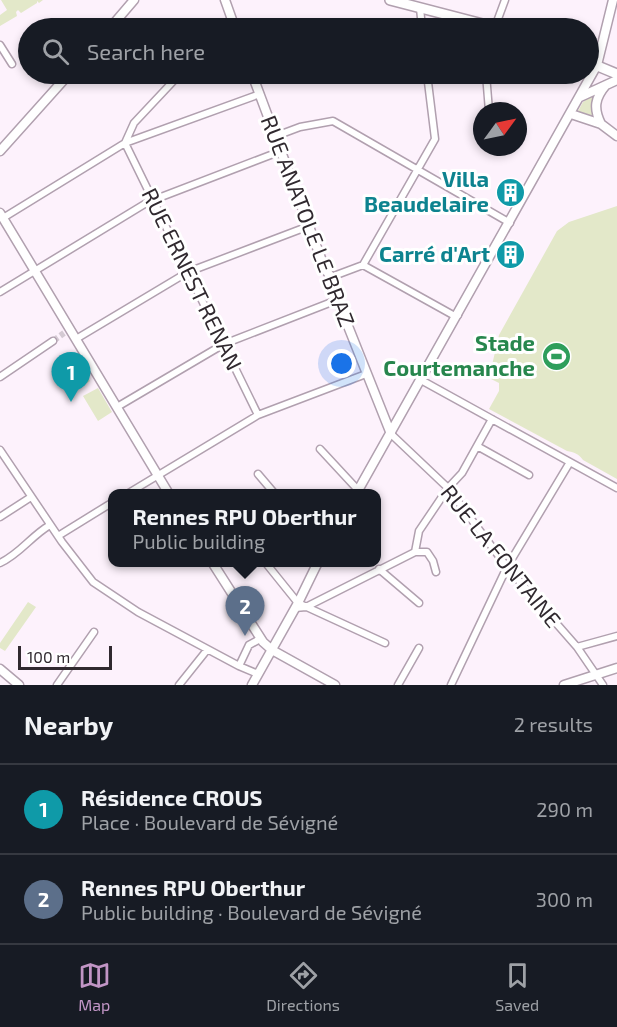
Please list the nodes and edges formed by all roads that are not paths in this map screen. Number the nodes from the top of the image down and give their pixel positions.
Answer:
1 (134, 0) edge
2 (225, 0) edge
3 (390, 0) edge
4 (505, 0) edge
5 (613, 0) edge
6 (420, 8) junction
7 (119, 18) edge
8 (232, 18) edge
9 (421, 18) edge
10 (458, 18) edge
11 (497, 18) edge
12 (599, 44) edge
13 (0, 45) edge
14 (12, 64) dead end
15 (599, 66) edge
16 (617, 74) edge
17 (617, 80) edge
18 (60, 84) edge
19 (171, 84) edge
20 (256, 84) edge
21 (428, 84) edge
22 (487, 84) edge
23 (584, 84) edge
24 (606, 85) junction
25 (260, 94) junction
26 (579, 97) junction
27 (488, 102) edge
28 (571, 114) junction
29 (601, 123) junction
30 (276, 136) junction
31 (617, 136) edge
32 (125, 143) junction
33 (0, 151) edge
34 (282, 151) junction
35 (418, 170) junction
36 (153, 200) junction
37 (2, 215) edge
38 (510, 223) junction
39 (309, 226) junction
40 (363, 265) junction
41 (35, 270) junction
42 (188, 272) junction
43 (331, 277) junction
44 (0, 292) edge
45 (337, 300) junction
46 (458, 315) junction
47 (76, 339) junction
48 (53, 341) tunnel mouth
49 (224, 344) junction
50 (366, 374) junction
51 (0, 376) edge
52 (421, 380) junction
53 (117, 407) junction
54 (258, 415) junction
55 (492, 419) junction
56 (391, 434) junction
57 (477, 446) junction
58 (320, 449) dead end
59 (0, 450) edge
60 (570, 462) junction
61 (258, 474) dead end
62 (158, 475) junction
63 (529, 475) dead end
64 (448, 488) junction
65 (617, 488) edge
66 (135, 489) edge
67 (166, 489) edge
68 (271, 489) edge
69 (354, 489) edge
70 (359, 489) edge
71 (31, 497) junction
72 (108, 505) edge
73 (0, 517) edge
74 (50, 525) junction
75 (58, 537) junction
76 (415, 552) junction
77 (0, 563) edge
78 (215, 567) edge
79 (269, 567) edge
80 (316, 567) edge
81 (507, 567) junction
82 (379, 569) junction
83 (436, 572) dead end
84 (419, 603) dead end
85 (300, 606) junction
86 (94, 632) dead end
87 (617, 636) edge
88 (260, 639) junction
89 (385, 643) dead end
90 (577, 647) junction
91 (419, 648) dead end
92 (207, 650) junction
93 (272, 650) junction
94 (238, 666) junction
95 (617, 668) edge
96 (0, 669) edge
97 (258, 674) junction
98 (596, 675) junction
99 (19, 685) edge
100 (57, 685) edge
101 (179, 685) edge
102 (252, 685) edge
103 (334, 685) edge
104 (398, 685) edge
105 (451, 685) edge
106 (564, 685) edge
107 (603, 685) edge

1 - 7 street
2 - 8 street
3 - 6 main road
4 - 11 street
5 - 12 street
6 - 9 street
6 - 10 main road
13 - 14 street
15 - 16 main road
17 - 24 street
18 - 33 street
19 - 32 street
20 - 25 street, RUE ANATOLE LE BRAZ
21 - 35 street
22 - 27 street
23 - 26 street
24 - 26 street
24 - 29 street
25 - 30 street, RUE ANATOLE LE BRAZ
25 - 32 street
26 - 28 street
28 - 29 street
28 - 38 street
29 - 31 street
30 - 34 street, RUE ANATOLE LE BRAZ
30 - 35 street
32 - 36 street, RUE ERNEST RENAN
32 - 37 street
34 - 36 street
34 - 39 street, RUE ANATOLE LE BRAZ
35 - 38 street
35 - 40 street
36 - 41 street
36 - 42 street, RUE ERNEST RENAN
37 - 41 street
38 - 46 street
39 - 42 street
39 - 43 street, RUE ANATOLE LE BRAZ
40 - 43 street
40 - 46 street
41 - 44 street
41 - 47 street
42 - 47 street
42 - 49 street, RUE ERNEST RENAN
43 - 45 street, RUE ANATOLE LE BRAZ
45 - 49 street
45 - 50 street, RUE ANATOLE LE BRAZ
46 - 52 street
47 - 53 street
48 - 51 street
49 - 53 street
49 - 54 street, RUE ERNEST RENAN
50 - 54 street
50 - 56 street, RUE ANATOLE LE BRAZ
52 - 55 street
52 - 56 street
53 - 62 street
54 - 62 street
55 - 57 street
55 - 60 street
56 - 64 street, RUE LA FONTAINE
56 - 70 street
57 - 63 street
57 - 64 street
58 - 69 street
59 - 71 street
60 - 65 street
60 - 81 street
61 - 68 street
62 - 66 street
62 - 67 street
64 - 76 street
64 - 81 street, RUE LA FONTAINE
71 - 73 street
71 - 74 street
72 - 75 street
74 - 75 street
74 - 77 street
75 - 92 street
76 - 82 street
76 - 83 street
78 - 88 street
79 - 85 street
80 - 85 street
81 - 90 street, RUE LA FONTAINE
81 - 105 street
82 - 84 street
82 - 85 street
85 - 89 street
85 - 93 street
86 - 100 street
87 - 90 street
88 - 93 street
88 - 94 street
90 - 98 street, RUE LA FONTAINE
91 - 104 street
92 - 94 street
92 - 101 street
93 - 97 street
93 - 103 street
94 - 97 street
95 - 98 street
96 - 99 street
97 - 102 street
98 - 106 street
98 - 107 street, RUE LA FONTAINE

